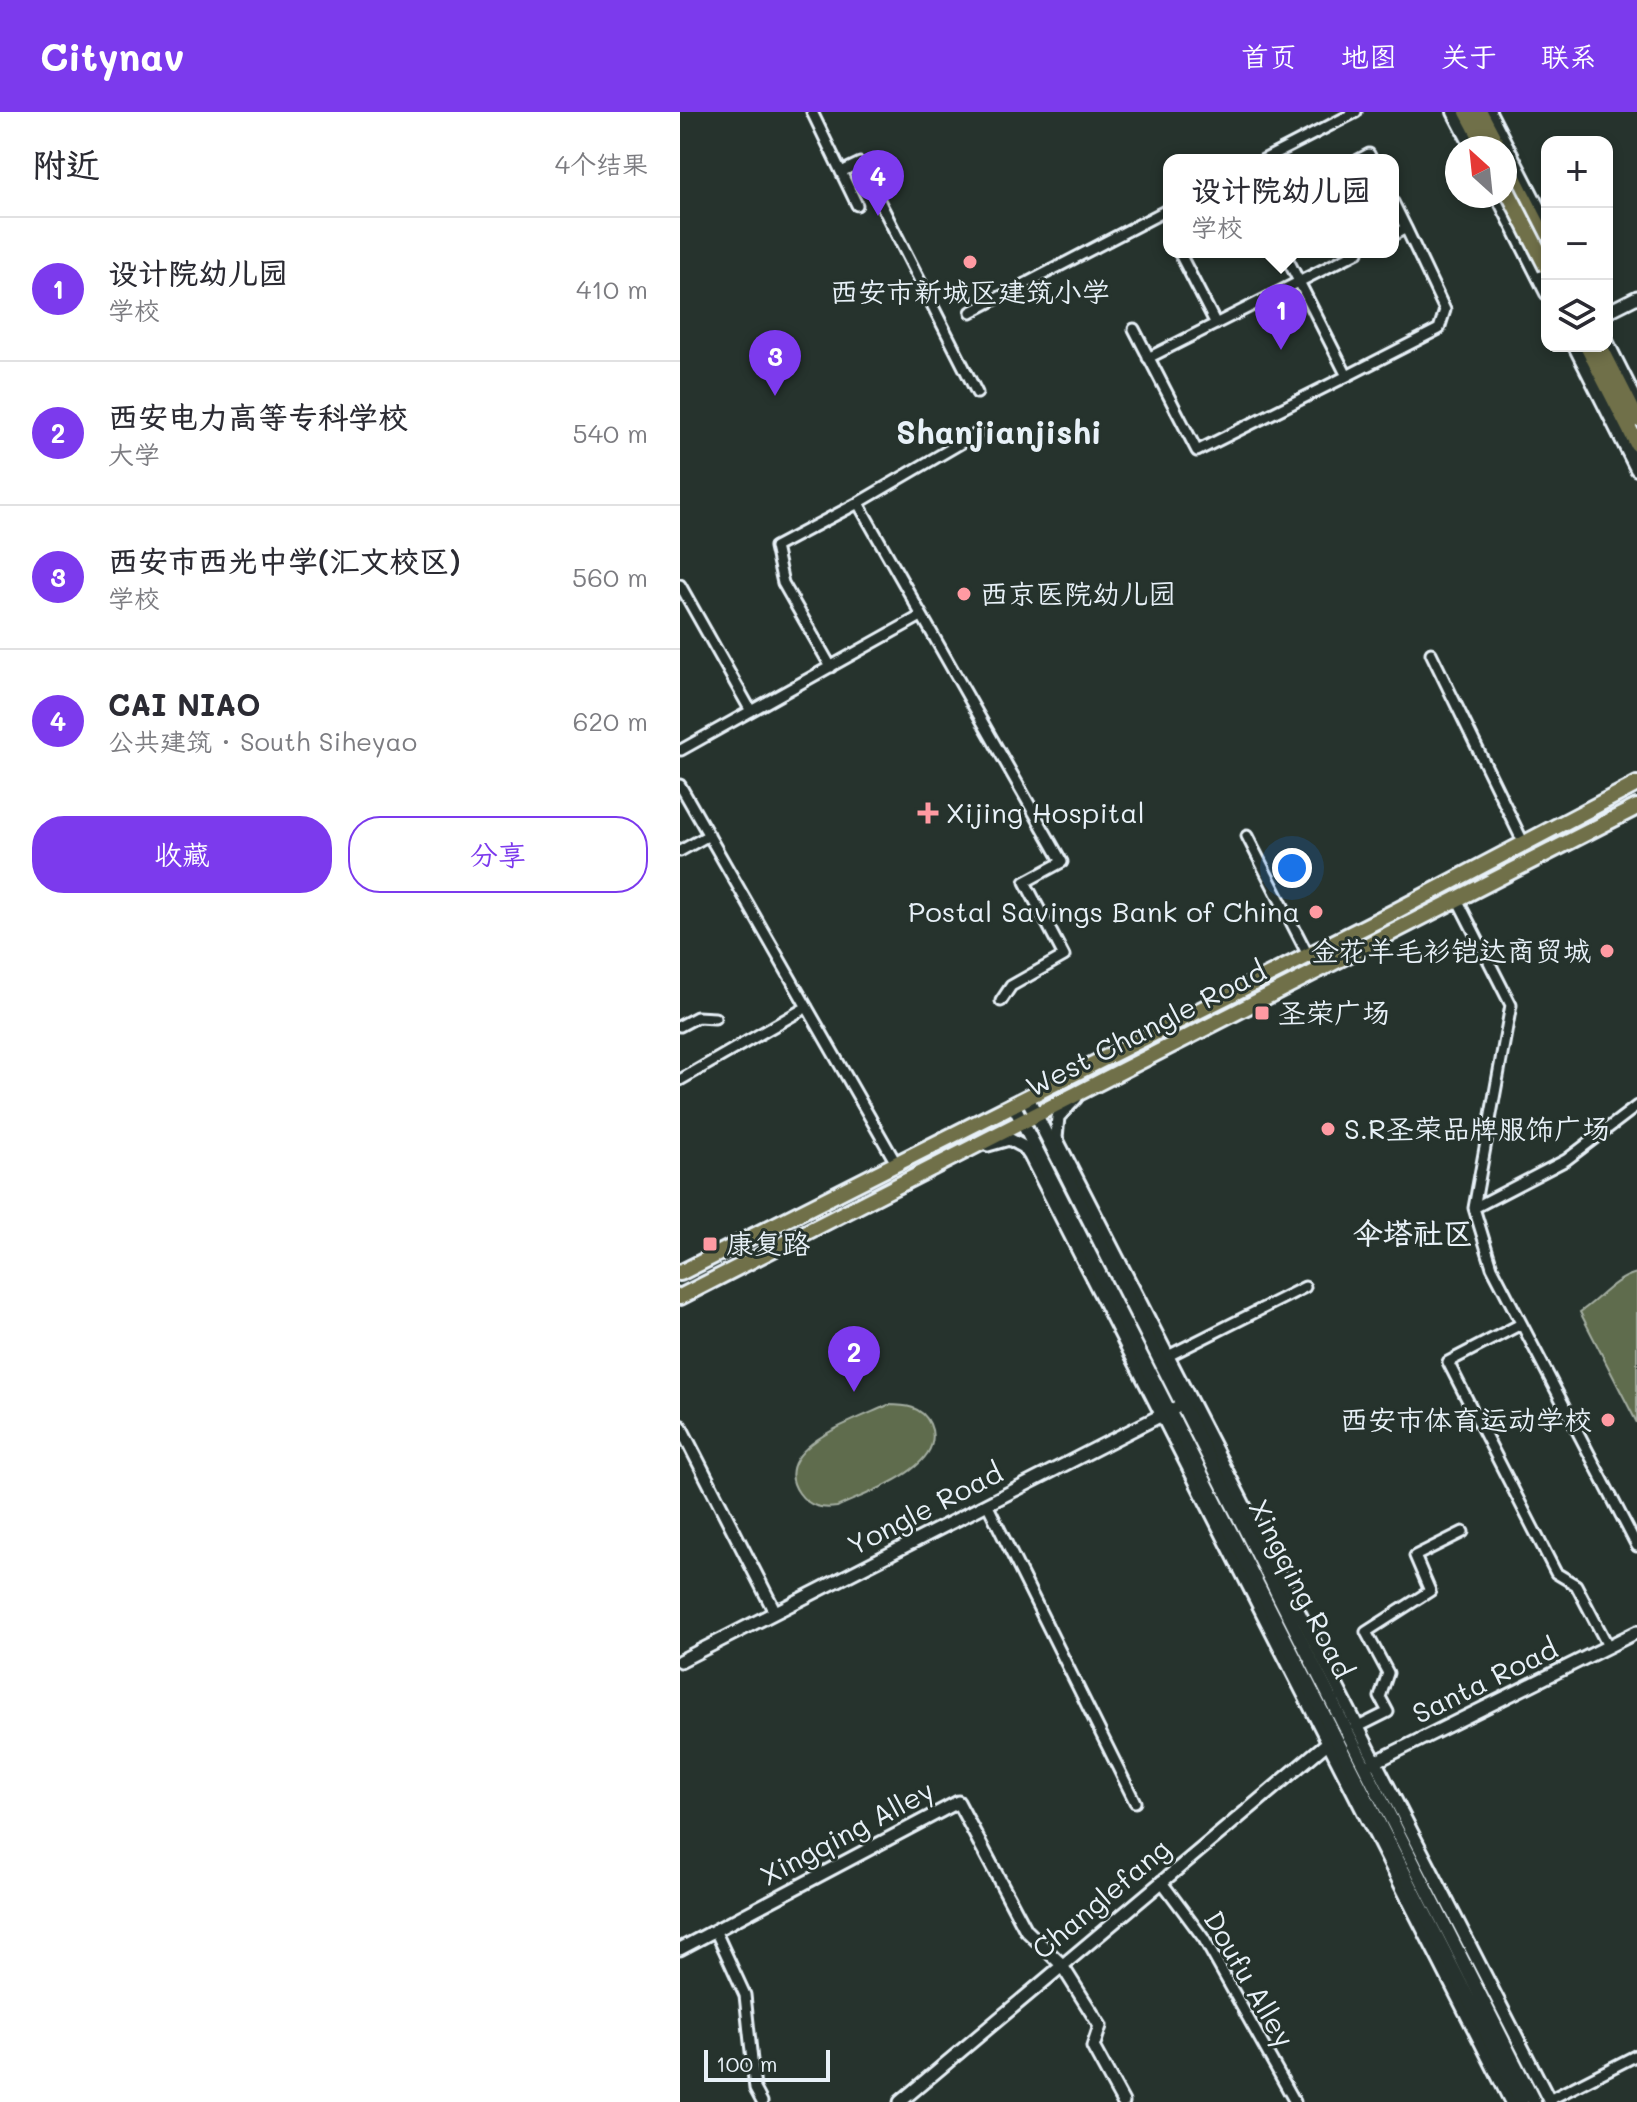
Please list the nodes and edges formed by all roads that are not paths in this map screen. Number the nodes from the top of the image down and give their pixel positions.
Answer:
1 (812, 112) edge
2 (1356, 112) edge
3 (1454, 112) edge
4 (1467, 112) edge
5 (1480, 112) edge
6 (1489, 112) edge
7 (1467, 136) edge
8 (1480, 136) edge
9 (1493, 136) edge
10 (1275, 154) edge
11 (841, 172) junction
12 (1517, 183) edge
13 (857, 205) dead end
14 (1504, 208) edge
15 (1516, 208) edge
16 (1163, 212) edge
17 (1541, 213) edge
18 (1399, 214) edge
19 (1406, 228) junction
20 (1541, 230) edge
21 (1399, 232) edge
22 (1541, 256) edge
23 (1182, 258) edge
24 (1287, 258) edge
25 (1346, 258) edge
26 (1541, 281) edge
27 (1299, 282) junction
28 (1637, 297) edge
29 (1613, 309) edge
30 (971, 312) dead end
31 (1216, 324) junction
32 (1134, 329) dead end
33 (1578, 352) edge
34 (1590, 352) edge
35 (1603, 352) edge
36 (1612, 352) edge
37 (1148, 358) junction
38 (1347, 376) junction
39 (977, 393) dead end
40 (1637, 403) edge
41 (1637, 419) edge
42 (978, 433) dead end
43 (1637, 444) edge
44 (1637, 469) edge
45 (858, 503) junction
46 (680, 585) edge
47 (921, 616) junction
48 (1431, 653) dead end
49 (831, 667) junction
50 (751, 711) junction
51 (680, 751) edge
52 (1637, 784) edge
53 (680, 785) edge
54 (1637, 807) edge
55 (709, 835) junction
56 (1247, 836) dead end
57 (1524, 844) junction
58 (680, 851) edge
59 (1456, 897) junction
60 (1308, 955) junction
61 (1001, 1001) dead end
62 (807, 1007) junction
63 (715, 1018) dead end
64 (680, 1026) edge
65 (680, 1080) edge
66 (1090, 1087) junction
67 (1020, 1100) junction
68 (1637, 1106) edge
69 (1029, 1119) junction
70 (953, 1157) junction
71 (896, 1163) junction
72 (1044, 1164) junction
73 (1046, 1187) junction
74 (1474, 1208) junction
75 (680, 1273) edge
76 (1305, 1287) dead end
77 (680, 1297) edge
78 (1521, 1324) junction
79 (1168, 1356) junction
80 (1176, 1407) junction
81 (680, 1426) edge
82 (987, 1504) junction
83 (1463, 1532) dead end
84 (1637, 1546) edge
85 (775, 1612) junction
86 (1637, 1632) edge
87 (1608, 1646) junction
88 (680, 1661) edge
89 (1358, 1727) junction
90 (1332, 1739) junction
91 (1365, 1767) junction
92 (1135, 1802) dead end
93 (1161, 1881) junction
94 (715, 1930) junction
95 (680, 1949) edge
96 (1061, 1964) junction
97 (1636, 2057) edge
98 (904, 2101) edge
99 (1550, 2101) edge
100 (762, 2102) edge
101 (1123, 2102) edge
102 (1295, 2102) edge
103 (1511, 2102) edge
104 (1521, 2102) edge
105 (1534, 2102) edge

1 - 11 street
2 - 10 street
3 - 7 main road
4 - 8 main road
5 - 9 main road
6 - 17 main road
11 - 13 street
11 - 39 street
12 - 20 main road
14 - 26 main road
15 - 22 main road, bridge
16 - 30 street
18 - 19 street
19 - 21 street
19 - 38 street
23 - 31 street
24 - 27 street
25 - 27 street
27 - 31 street
27 - 38 street
28 - 29 street
31 - 37 street
32 - 37 street
33 - 44 main road
34 - 43 main road
35 - 41 main road
36 - 40 main road
37 - 38 street
42 - 45 street
45 - 47 street
45 - 49 street
46 - 50 street
47 - 49 street
47 - 61 street
48 - 57 street
49 - 50 street
50 - 51 street
52 - 57 main road, West Changle Road
53 - 55 street
54 - 59 main road, West Changle Road
55 - 58 street
55 - 62 street
56 - 60 street
57 - 60 main road, West Changle Road
59 - 66 main road, West Changle Road
59 - 74 street
60 - 67 main road, West Changle Road
62 - 65 street
62 - 71 street
63 - 64 street
66 - 69 main road, West Changle Road
66 - 79 street
67 - 69 main road, Xingqing Road
67 - 71 main road, West Changle Road
68 - 74 street
69 - 70 main road, West Changle Road
69 - 72 main road, Xingqing Road
69 - 80 main road, Xingqing Road
70 - 73 street
70 - 77 main road, West Changle Road
71 - 75 main road, West Changle Road
72 - 73 main road
72 - 80 main road, Xingqing Road
73 - 80 street
74 - 78 street
76 - 79 street
78 - 84 street
78 - 87 street
79 - 80 street
80 - 82 street, Yongle Road
80 - 89 street
80 - 90 main road, Xingqing Road
80 - 91 main road, Xingqing Road
81 - 85 street
82 - 85 street, Yongle Road
82 - 92 street
83 - 89 street
85 - 88 street, Yongle Road
86 - 87 street, Santa Road
87 - 91 street, Santa Road
89 - 91 street
90 - 91 main road, Xingqing Road
90 - 93 street, Changlefang
90 - 103 street
91 - 99 street
91 - 104 main road, Xingqing Road
91 - 105 main road, Xingqing Road
93 - 96 street, Changlefang
93 - 102 street, Doufu Alley
94 - 95 street
94 - 96 street, Xingqing Alley
94 - 100 street
96 - 98 street, Changlefang
96 - 101 street, Xingqing Alley
97 - 99 street

